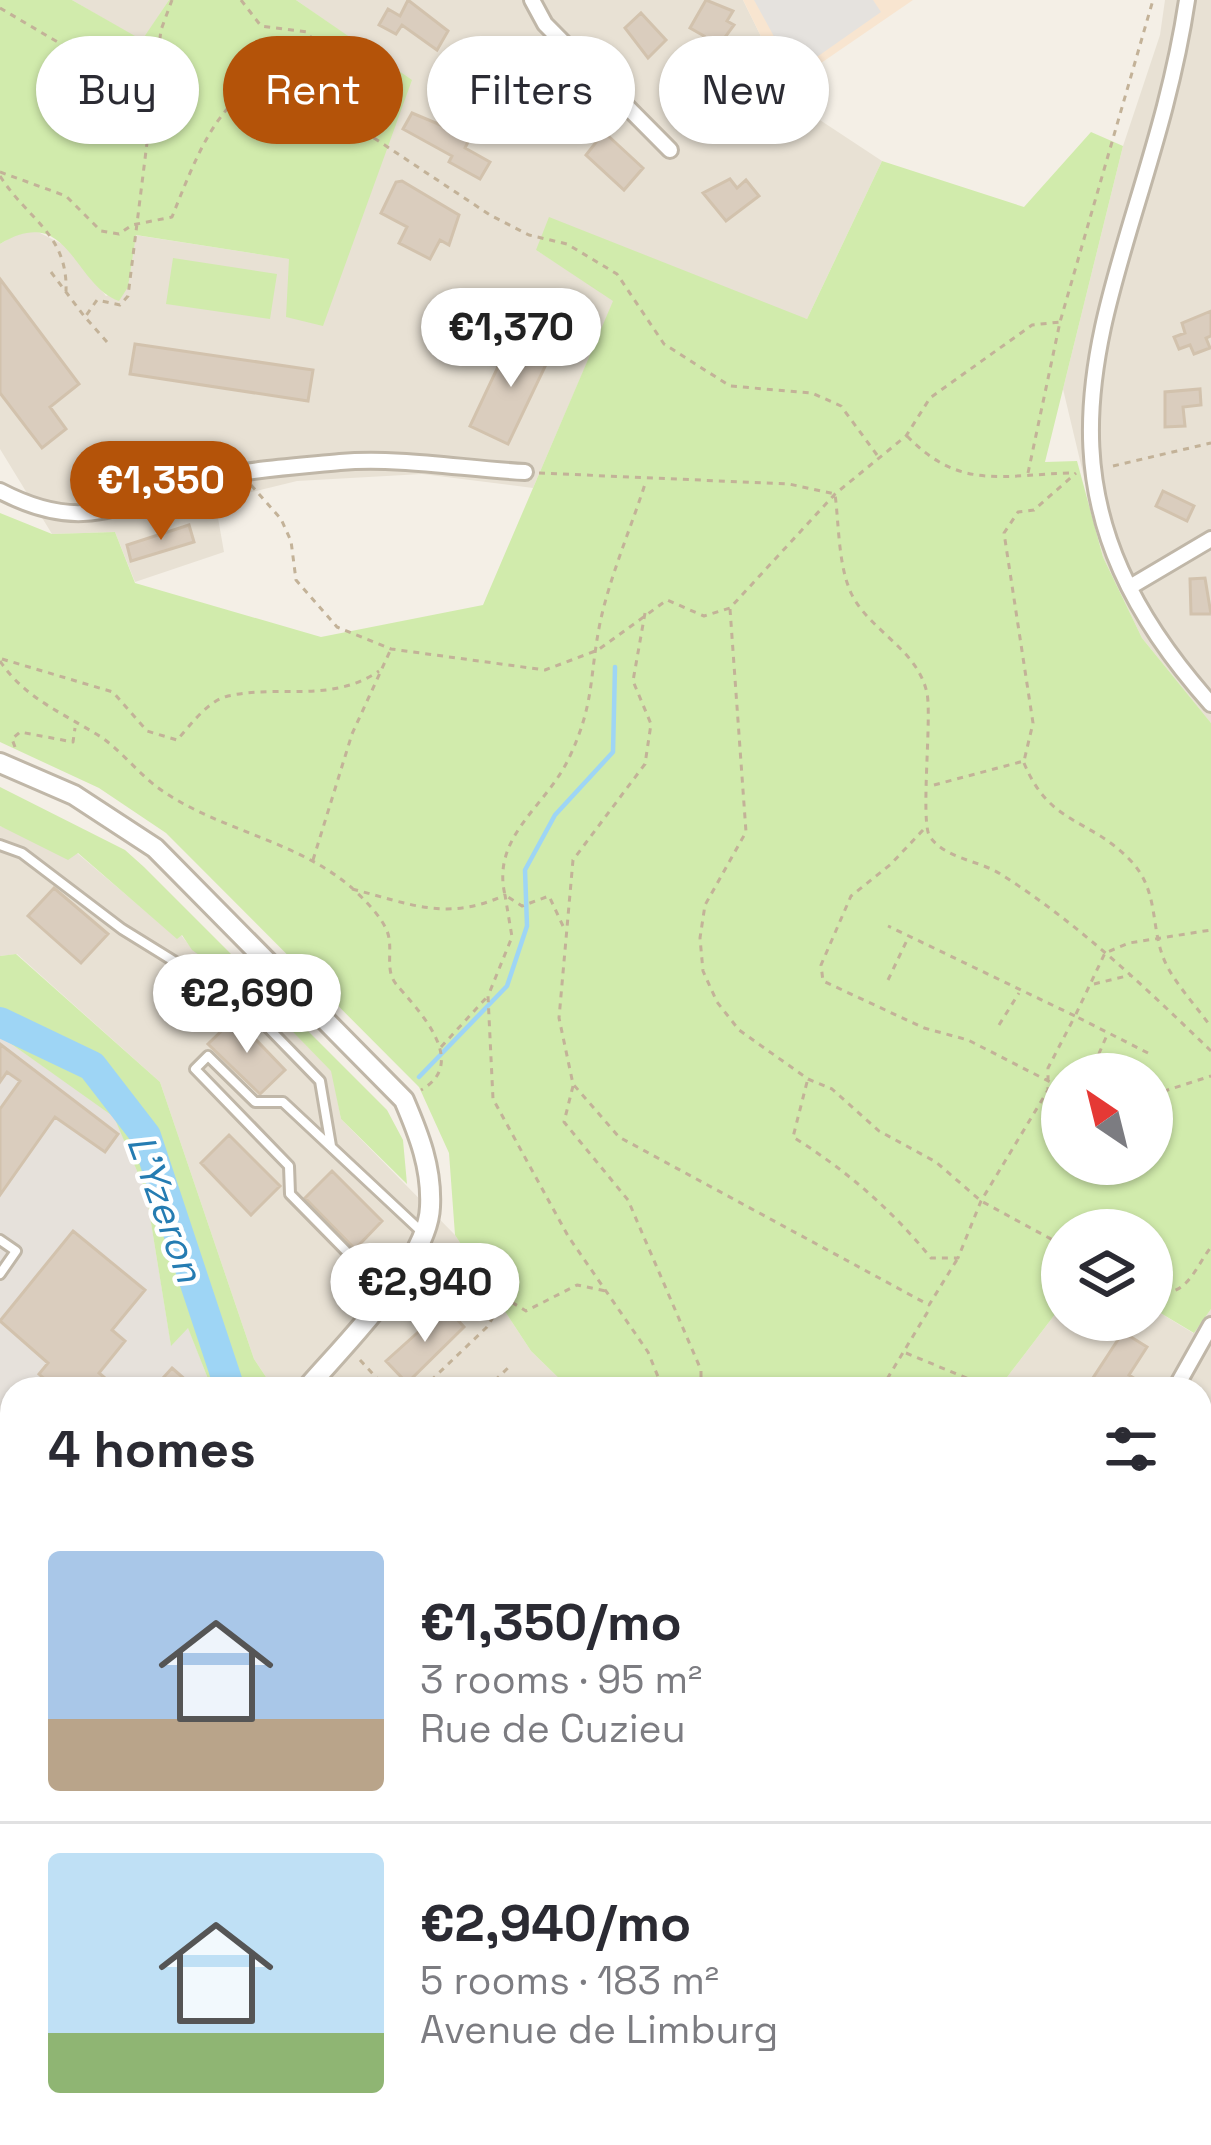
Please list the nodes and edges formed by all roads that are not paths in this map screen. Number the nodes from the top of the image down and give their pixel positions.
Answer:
1 (532, 0) edge
2 (1187, 0) edge
3 (670, 150) dead end
4 (525, 472) road end
5 (0, 491) edge
6 (1211, 539) edge
7 (1130, 587) junction
8 (1211, 704) edge
9 (0, 763) edge
10 (0, 845) edge
11 (331, 1146) junction
12 (423, 1233) junction
13 (0, 1240) edge
14 (0, 1274) edge
15 (377, 1304) junction
16 (1211, 1325) edge
17 (316, 1377) edge
18 (1181, 1377) edge

1 - 3 street
2 - 7 street
4 - 5 street
6 - 7 street
7 - 8 street
9 - 12 street
10 - 11 lane
11 - 12 lane
11 - 15 lane
12 - 15 street
13 - 14 lane
15 - 17 street
16 - 18 street

